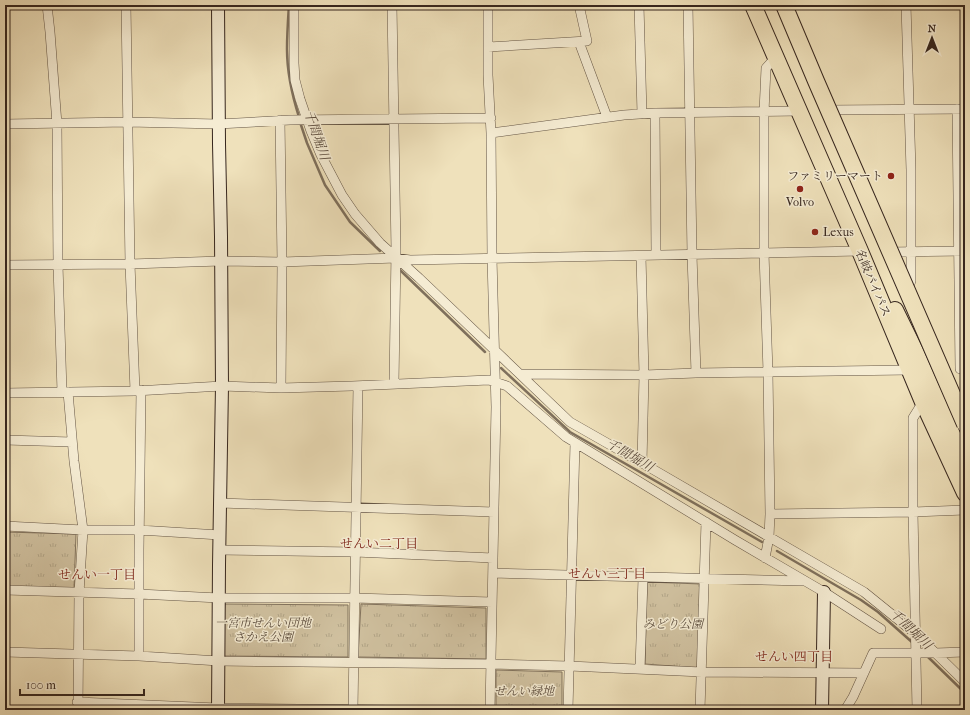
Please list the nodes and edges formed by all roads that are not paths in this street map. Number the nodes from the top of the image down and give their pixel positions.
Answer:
1 (47, 5) edge
2 (126, 5) edge
3 (218, 5) edge
4 (294, 5) edge
5 (392, 5) edge
6 (488, 5) edge
7 (579, 5) edge
8 (639, 5) edge
9 (688, 5) edge
10 (753, 5) edge
11 (782, 5) edge
12 (906, 5) edge
13 (579, 42) junction
14 (488, 47) junction
15 (776, 57) junction
16 (961, 109) edge
17 (825, 110) junction
18 (909, 110) junction
19 (799, 111) junction
20 (764, 112) junction
21 (655, 113) junction
22 (689, 113) junction
23 (642, 114) junction
24 (608, 117) junction
25 (491, 118) junction
26 (394, 119) junction
27 (280, 120) junction
28 (306, 120) junction
29 (128, 122) junction
30 (5, 124) edge
31 (57, 124) junction
32 (218, 124) junction
33 (492, 133) junction
34 (860, 251) junction
35 (962, 251) edge
36 (888, 252) junction
37 (910, 252) junction
38 (764, 253) junction
39 (656, 255) junction
40 (692, 255) junction
41 (641, 256) junction
42 (396, 258) junction
43 (492, 258) junction
44 (220, 261) junction
45 (282, 262) junction
46 (130, 264) junction
47 (5, 265) edge
48 (58, 265) junction
49 (906, 294) junction
50 (494, 349) junction
51 (938, 369) junction
52 (963, 369) edge
53 (909, 370) junction
54 (768, 372) junction
55 (696, 373) junction
56 (520, 374) junction
57 (644, 375) junction
58 (495, 382) junction
59 (394, 384) junction
60 (222, 386) junction
61 (358, 386) junction
62 (281, 388) junction
63 (138, 391) junction
64 (65, 392) junction
65 (5, 393) edge
66 (923, 402) junction
67 (965, 424) edge
68 (965, 431) edge
69 (5, 440) edge
70 (72, 442) junction
71 (575, 443) junction
72 (642, 463) junction
73 (965, 464) edge
74 (965, 494) edge
75 (220, 503) junction
76 (356, 508) junction
77 (965, 510) edge
78 (494, 512) junction
79 (914, 512) junction
80 (770, 514) junction
81 (706, 522) junction
82 (5, 526) edge
83 (83, 530) junction
84 (139, 530) junction
85 (220, 535) junction
86 (770, 537) junction
87 (219, 550) junction
88 (355, 552) junction
89 (493, 558) junction
90 (765, 558) junction
91 (493, 573) junction
92 (571, 576) junction
93 (643, 578) junction
94 (704, 579) junction
95 (805, 581) junction
96 (5, 590) edge
97 (824, 592) junction
98 (79, 593) junction
99 (139, 594) junction
100 (219, 598) junction
101 (354, 598) junction
102 (492, 602) junction
103 (881, 629) dead end
104 (916, 637) junction
105 (5, 652) edge
106 (916, 652) junction
107 (965, 652) edge
108 (933, 653) junction
109 (78, 654) junction
110 (139, 656) junction
111 (219, 661) junction
112 (353, 663) junction
113 (491, 664) junction
114 (569, 666) junction
115 (640, 669) junction
116 (702, 672) junction
117 (823, 673) junction
118 (864, 673) junction
119 (965, 682) edge
120 (78, 706) edge
121 (218, 709) edge
122 (352, 709) edge
123 (388, 710) edge
124 (490, 710) edge
125 (568, 710) edge
126 (700, 710) edge
127 (822, 710) edge
128 (845, 710) edge
129 (917, 710) edge

1 - 31 street
2 - 29 street
3 - 32 street
4 - 28 street
5 - 26 street
6 - 14 street
7 - 13 street
8 - 23 street
9 - 22 street
10 - 15 highway, 名岐バイパス
11 - 17 highway
11 - 67 highway, bridge
12 - 18 street
13 - 14 street
13 - 24 street
14 - 25 street
15 - 19 highway, 名岐バイパス
15 - 20 street
16 - 18 street
16 - 35 street
17 - 18 street
17 - 36 highway
18 - 37 street
19 - 20 street
19 - 34 highway, 名岐バイパス
20 - 22 street
20 - 38 street
21 - 22 street
21 - 23 street
21 - 39 street
22 - 40 street
23 - 24 street
24 - 33 street
25 - 26 street
25 - 33 street
26 - 28 street
26 - 42 street
27 - 28 street
27 - 32 street
27 - 45 street
28 - 42 street
29 - 31 street
29 - 32 street
29 - 46 street
30 - 31 street
31 - 48 street
32 - 44 street
33 - 43 street
34 - 38 street
34 - 53 highway, 名岐バイパス
34 - 73 highway
35 - 37 street
35 - 52 street
36 - 37 street
36 - 49 highway
37 - 49 street
38 - 40 street
38 - 54 street
39 - 40 street
39 - 41 street
40 - 55 street
41 - 43 street
41 - 57 street
42 - 43 street
42 - 45 street
42 - 50 street
42 - 59 street
43 - 50 street
44 - 45 street
44 - 46 street
44 - 60 street
45 - 62 street
46 - 48 street
46 - 63 street
47 - 48 street
48 - 64 street
49 - 51 highway
50 - 56 street
50 - 58 street
51 - 52 street
51 - 68 highway
53 - 54 street
53 - 66 highway, 名岐バイパス
54 - 55 street
54 - 80 street
55 - 57 street
56 - 57 street
56 - 72 street
57 - 72 street
58 - 59 street
58 - 71 street
58 - 78 street
59 - 61 street
60 - 62 street
60 - 63 street
60 - 75 street
61 - 62 street
61 - 76 street
63 - 64 street
63 - 84 street
64 - 65 street
64 - 70 street
66 - 74 highway, 名岐バイパス
66 - 79 street
69 - 70 street
70 - 83 street
71 - 81 street
71 - 92 street
72 - 86 street
75 - 76 street
75 - 85 street
76 - 78 street
76 - 88 street
77 - 79 street
78 - 89 street
79 - 80 street
79 - 104 street
80 - 86 street
81 - 90 street
81 - 94 street
82 - 83 street
83 - 84 street
83 - 98 street
84 - 85 street
84 - 99 street
85 - 87 street
86 - 90 street
86 - 104 street
87 - 88 street
87 - 100 street
88 - 89 street
88 - 101 street
89 - 91 street
90 - 95 street
91 - 92 street
91 - 102 street
92 - 93 street
92 - 114 street
93 - 94 street
93 - 115 street
94 - 95 street
94 - 116 street
95 - 97 street
96 - 98 street
97 - 103 street
97 - 117 street
98 - 99 street
98 - 109 street
99 - 100 street
99 - 110 street
100 - 101 street
100 - 111 street
101 - 102 street
101 - 112 street
102 - 113 street
104 - 106 street
104 - 108 street
105 - 109 street
106 - 108 street
106 - 118 street
106 - 129 street
107 - 108 street
108 - 119 street
109 - 110 street
109 - 120 street
110 - 111 street
111 - 112 street
111 - 121 street
112 - 113 street
112 - 122 street
113 - 114 street
113 - 124 street
114 - 115 street
114 - 125 street
115 - 116 street
116 - 117 street
116 - 126 street
117 - 118 street
117 - 127 street
118 - 128 street
120 - 121 street
121 - 122 street
122 - 123 street

